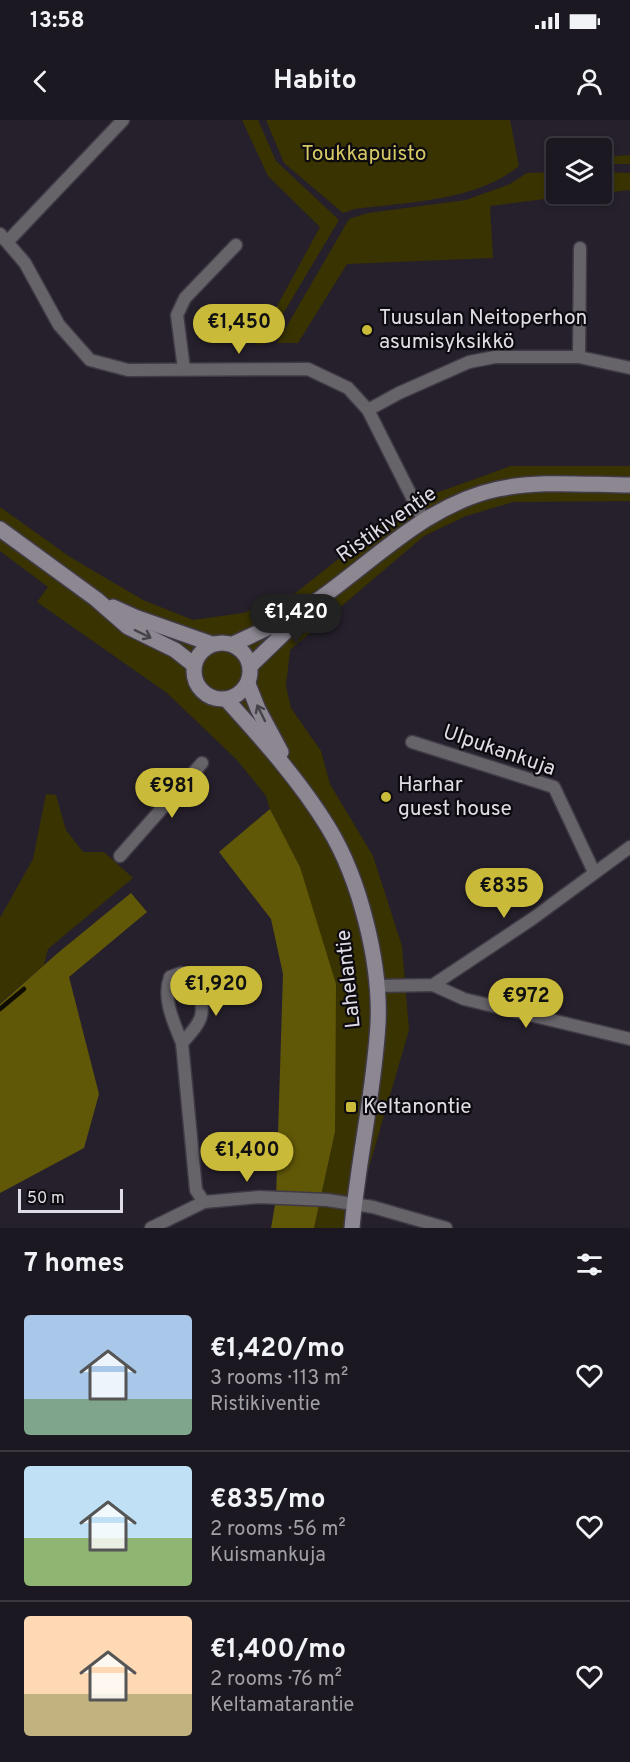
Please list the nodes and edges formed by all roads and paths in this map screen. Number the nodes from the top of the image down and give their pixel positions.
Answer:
1 (123, 120) edge
2 (4, 238) edge
3 (236, 245) dead end
4 (580, 249) dead end
5 (579, 357) junction
6 (630, 368) edge
7 (184, 369) junction
8 (368, 410) junction
9 (630, 485) edge
10 (424, 521) junction
11 (0, 529) edge
12 (96, 599) junction
13 (316, 602) junction
14 (212, 644) junction
15 (233, 644) junction
16 (251, 664) junction
17 (194, 665) junction
18 (248, 684) junction
19 (226, 699) junction
20 (412, 742) dead end
21 (202, 763) dead end
22 (294, 778) junction
23 (630, 847) edge
24 (120, 856) dead end
25 (594, 872) junction
26 (433, 985) junction
27 (376, 986) junction
28 (630, 1039) edge
29 (182, 1043) junction
30 (204, 1202) junction
31 (354, 1204) junction
32 (151, 1228) edge
33 (352, 1228) edge
34 (446, 1228) edge

1 - 2 street
2 - 7 street
3 - 7 street
4 - 5 street
5 - 6 street
5 - 8 street
7 - 8 street
8 - 10 street
9 - 10 main road, Ristikiventie
10 - 13 main road, Ristikiventie
11 - 12 main road
12 - 14 main road
12 -> 17 main road
13 - 15 main road, Ristikiventie
13 - 16 main road, Ristikiventie
14 - 15 main road
14 - 17 main road
15 - 16 main road
16 - 18 main road
17 - 19 main road
18 - 19 main road
22 -> 18 main road, Lahelantie
19 - 22 main road, Lahelantie
20 - 25 street, Ulpukankuja
21 - 24 street
22 - 27 main road, Lahelantie
23 - 25 street
25 - 26 street
26 - 27 street
26 - 28 street
27 - 31 main road, Lahelantie
29 - 29 street
29 - 30 street
30 - 31 street
30 - 32 street
31 - 33 main road, Lahelantie
31 - 34 street

